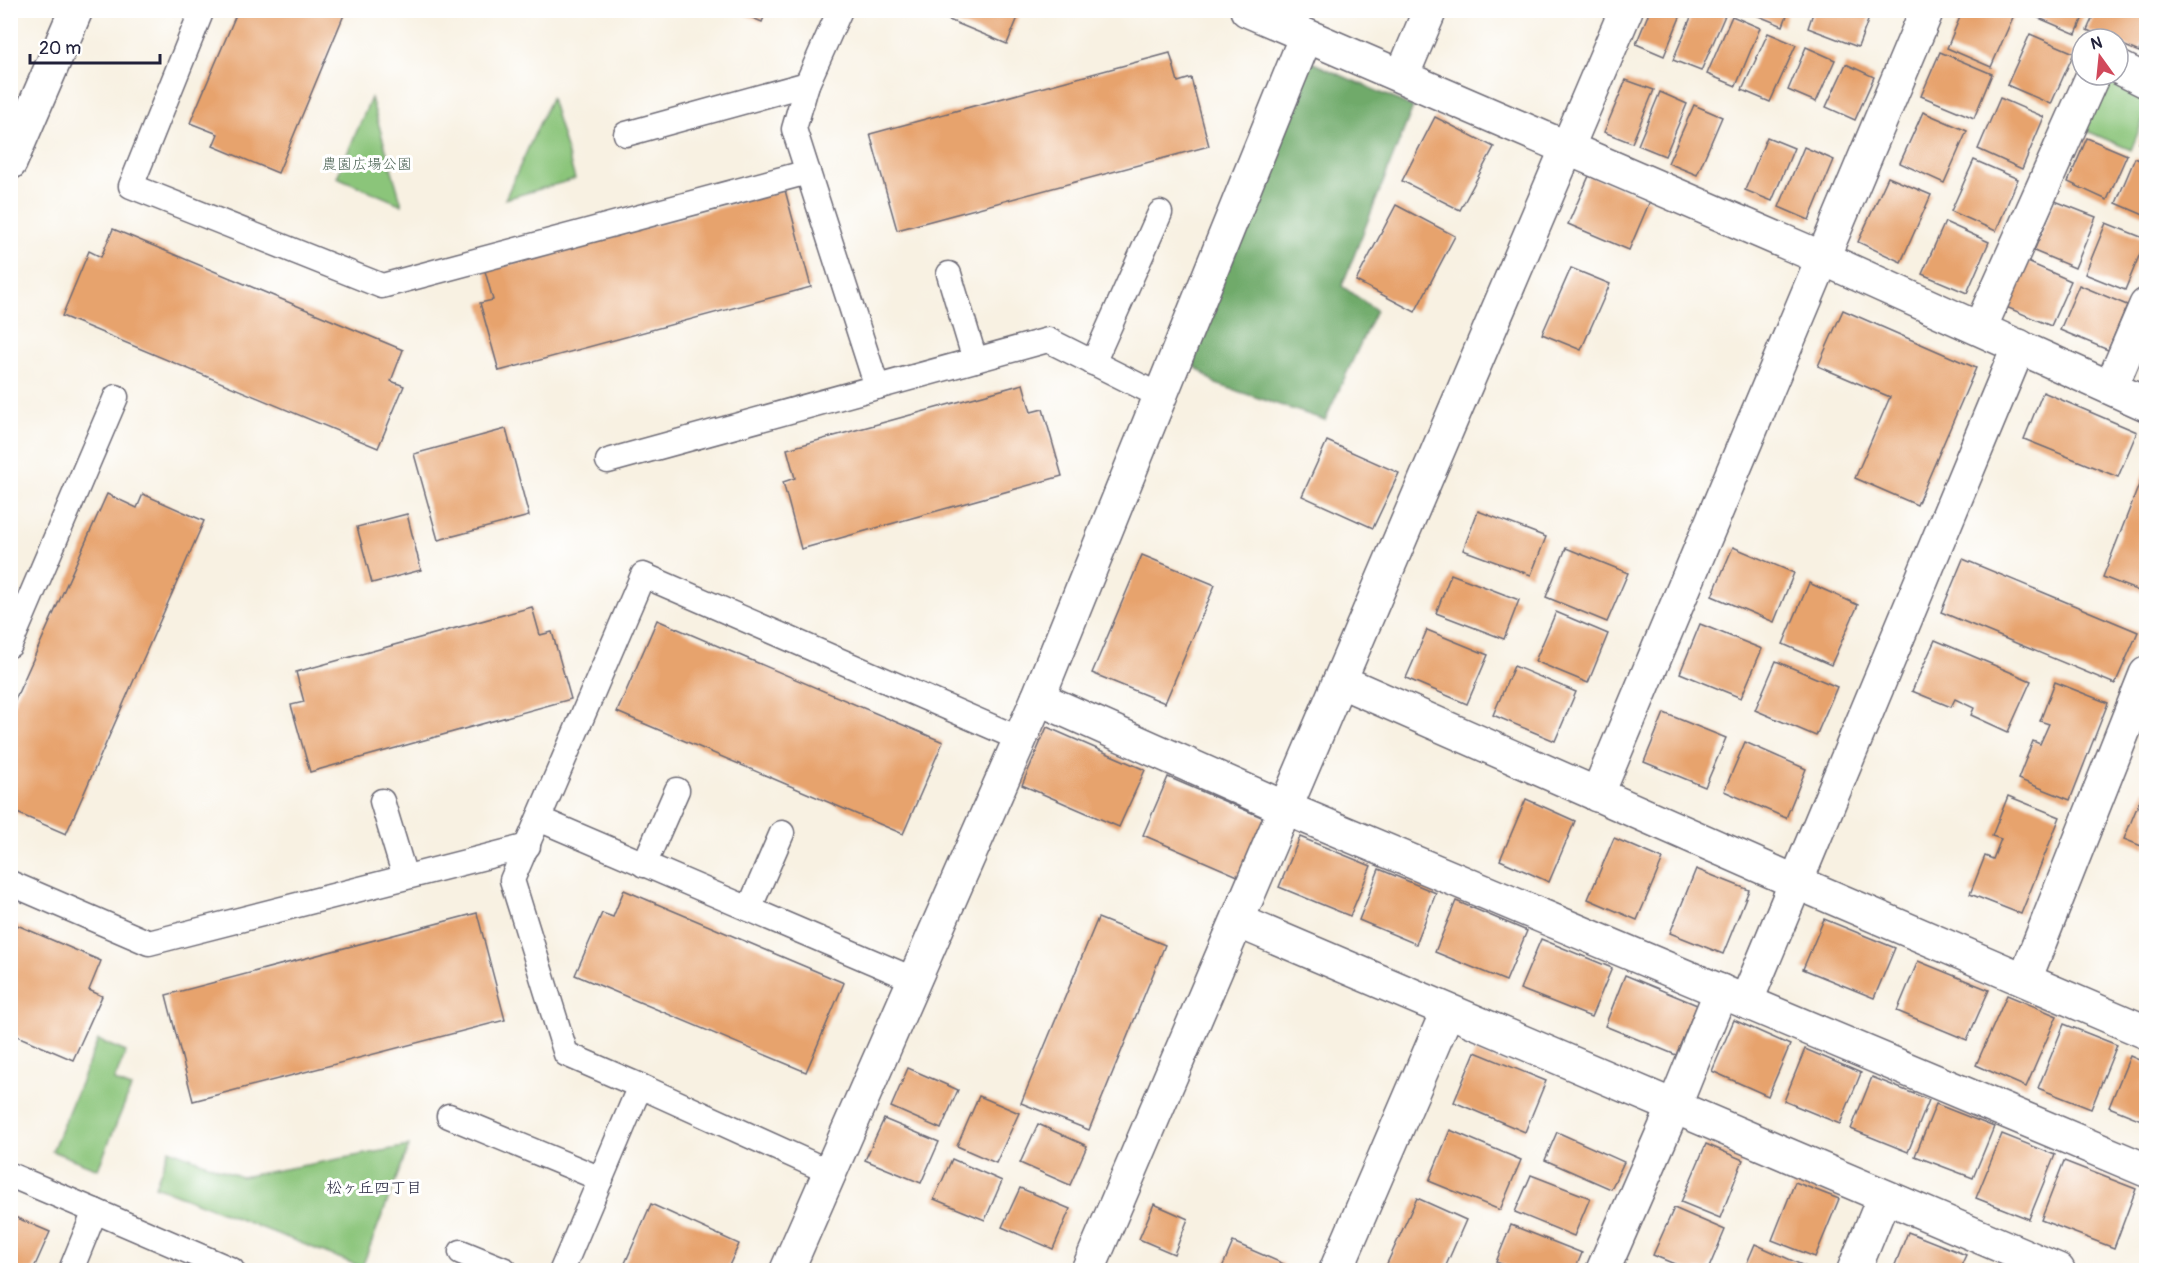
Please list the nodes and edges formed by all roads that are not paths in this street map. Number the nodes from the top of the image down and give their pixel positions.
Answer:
1 (76, 10) edge
2 (202, 10) edge
3 (840, 10) edge
4 (1247, 10) edge
5 (1430, 10) edge
6 (1626, 10) edge
7 (1927, 10) edge
8 (1306, 36) junction
9 (2130, 74) edge
10 (1402, 76) junction
11 (2146, 81) edge
12 (807, 84) junction
13 (2088, 87) edge
14 (626, 134) dead end
15 (1567, 146) junction
16 (10, 163) edge
17 (808, 172) junction
18 (1160, 213) dead end
19 (1822, 258) junction
20 (949, 274) dead end
21 (2146, 304) edge
22 (1980, 328) junction
23 (2019, 346) junction
24 (975, 360) junction
25 (1093, 363) junction
26 (877, 387) junction
27 (2111, 387) junction
28 (1160, 396) junction
29 (116, 397) dead end
30 (2146, 404) edge
31 (608, 461) dead end
32 (10, 645) edge
33 (2146, 674) edge
34 (1340, 681) junction
35 (1038, 698) junction
36 (1020, 739) junction
37 (677, 790) dead end
38 (1597, 795) junction
39 (382, 801) dead end
40 (1285, 808) junction
41 (539, 819) junction
42 (782, 833) dead end
43 (528, 846) junction
44 (644, 865) junction
45 (405, 877) junction
46 (1796, 882) junction
47 (10, 883) edge
48 (749, 909) junction
49 (1238, 921) junction
50 (2025, 978) junction
51 (915, 980) junction
52 (1734, 997) junction
53 (1447, 1012) junction
54 (2146, 1032) edge
55 (639, 1086) junction
56 (1674, 1107) junction
57 (449, 1116) dead end
58 (2146, 1170) edge
59 (832, 1173) junction
60 (10, 1175) edge
61 (601, 1179) junction
62 (1884, 1197) junction
63 (95, 1211) junction
64 (461, 1252) dead end
65 (71, 1270) edge
66 (232, 1270) edge
67 (505, 1270) edge
68 (562, 1270) edge
69 (787, 1270) edge
70 (1088, 1270) edge
71 (1336, 1270) edge
72 (1604, 1270) edge
73 (1854, 1270) edge
74 (2058, 1270) edge

1 - 16 street
2 - 17 lane
3 - 12 lane
4 - 8 street
5 - 10 street
6 - 15 street
7 - 19 street
8 - 10 street
8 - 28 street
9 - 11 street
10 - 15 street
12 - 14 lane
12 - 17 lane
13 - 22 street
15 - 19 street
15 - 34 street
17 - 26 lane
18 - 25 lane
19 - 22 street
19 - 38 street
20 - 24 lane
21 - 27 street
22 - 23 street
23 - 27 street
23 - 46 street
24 - 25 lane
24 - 26 lane
25 - 28 lane
26 - 31 lane
27 - 30 street
28 - 35 street
29 - 32 lane
33 - 50 street
34 - 38 street
34 - 40 street
35 - 36 street
35 - 40 street
36 - 41 lane
36 - 51 street
37 - 44 lane
38 - 46 street
39 - 45 lane
40 - 49 street
40 - 52 street
41 - 43 lane
41 - 44 lane
42 - 48 lane
43 - 45 lane
43 - 55 lane
44 - 48 lane
45 - 47 lane
46 - 50 street
46 - 52 street
48 - 51 lane
49 - 53 street
49 - 70 street
50 - 54 street
51 - 59 street
52 - 56 street
52 - 58 street
53 - 56 street
53 - 71 street
55 - 59 lane
55 - 61 lane
56 - 62 street
56 - 72 street
57 - 61 lane
59 - 69 street
60 - 63 lane
61 - 68 lane
62 - 73 street
62 - 74 street
63 - 65 lane
63 - 66 lane
64 - 67 lane

